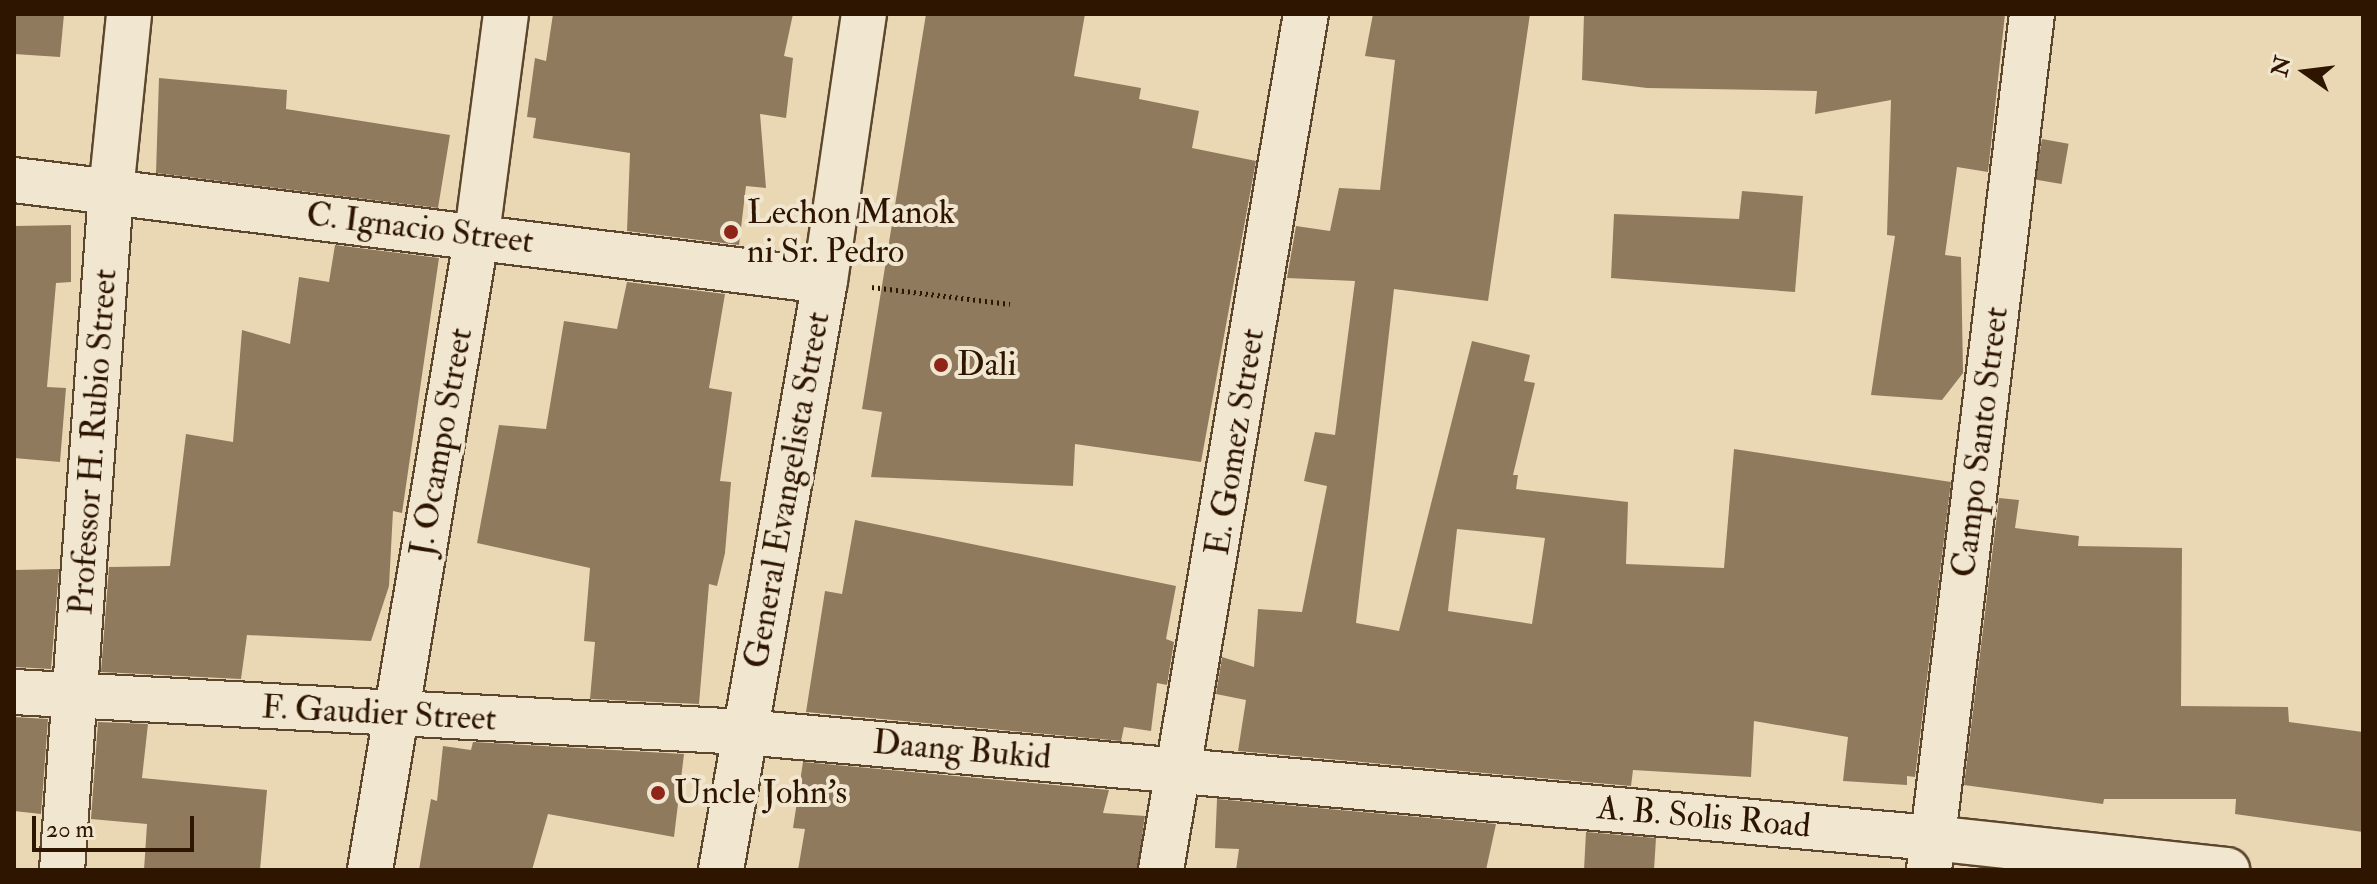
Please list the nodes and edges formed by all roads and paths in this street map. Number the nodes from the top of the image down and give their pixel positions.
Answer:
1 (129, 14) edge
2 (506, 14) edge
3 (864, 14) edge
4 (1306, 14) edge
5 (2032, 14) edge
6 (14, 180) edge
7 (111, 192) junction
8 (477, 234) junction
9 (825, 281) junction
10 (1010, 304) dead end
11 (14, 692) edge
12 (76, 696) junction
13 (394, 714) junction
14 (744, 732) junction
15 (1180, 768) junction
16 (1930, 854) edge
17 (62, 870) edge
18 (370, 870) edge
19 (721, 870) edge
20 (1161, 870) edge
21 (2227, 870) edge

1 - 7 street, Professor H. Rubio Street
2 - 8 street, J. Ocampo Street
3 - 9 street, General Evangelista Street
4 - 15 street, E. Gomez Street
5 - 16 street, Campo Santo Street
6 - 7 street, C. Ignacio Street
7 - 8 street, C. Ignacio Street
7 - 12 street, Professor H. Rubio Street
8 - 9 street, C. Ignacio Street
8 - 13 street, J. Ocampo Street
9 - 10 path
9 - 14 street, General Evangelista Street
11 - 12 street, F. Gaudier Street
12 - 13 street, F. Gaudier Street
12 - 17 street, Professor H. Rubio Street
13 - 14 street, F. Gaudier Street
13 - 18 street, J. Ocampo Street
14 - 15 street, Daang Bukid
14 - 19 street, General Evangelista Street
15 - 16 street, A. B. Solis Road
15 - 20 street, E. Gomez Street
16 - 21 street, A. B. Solis Road

